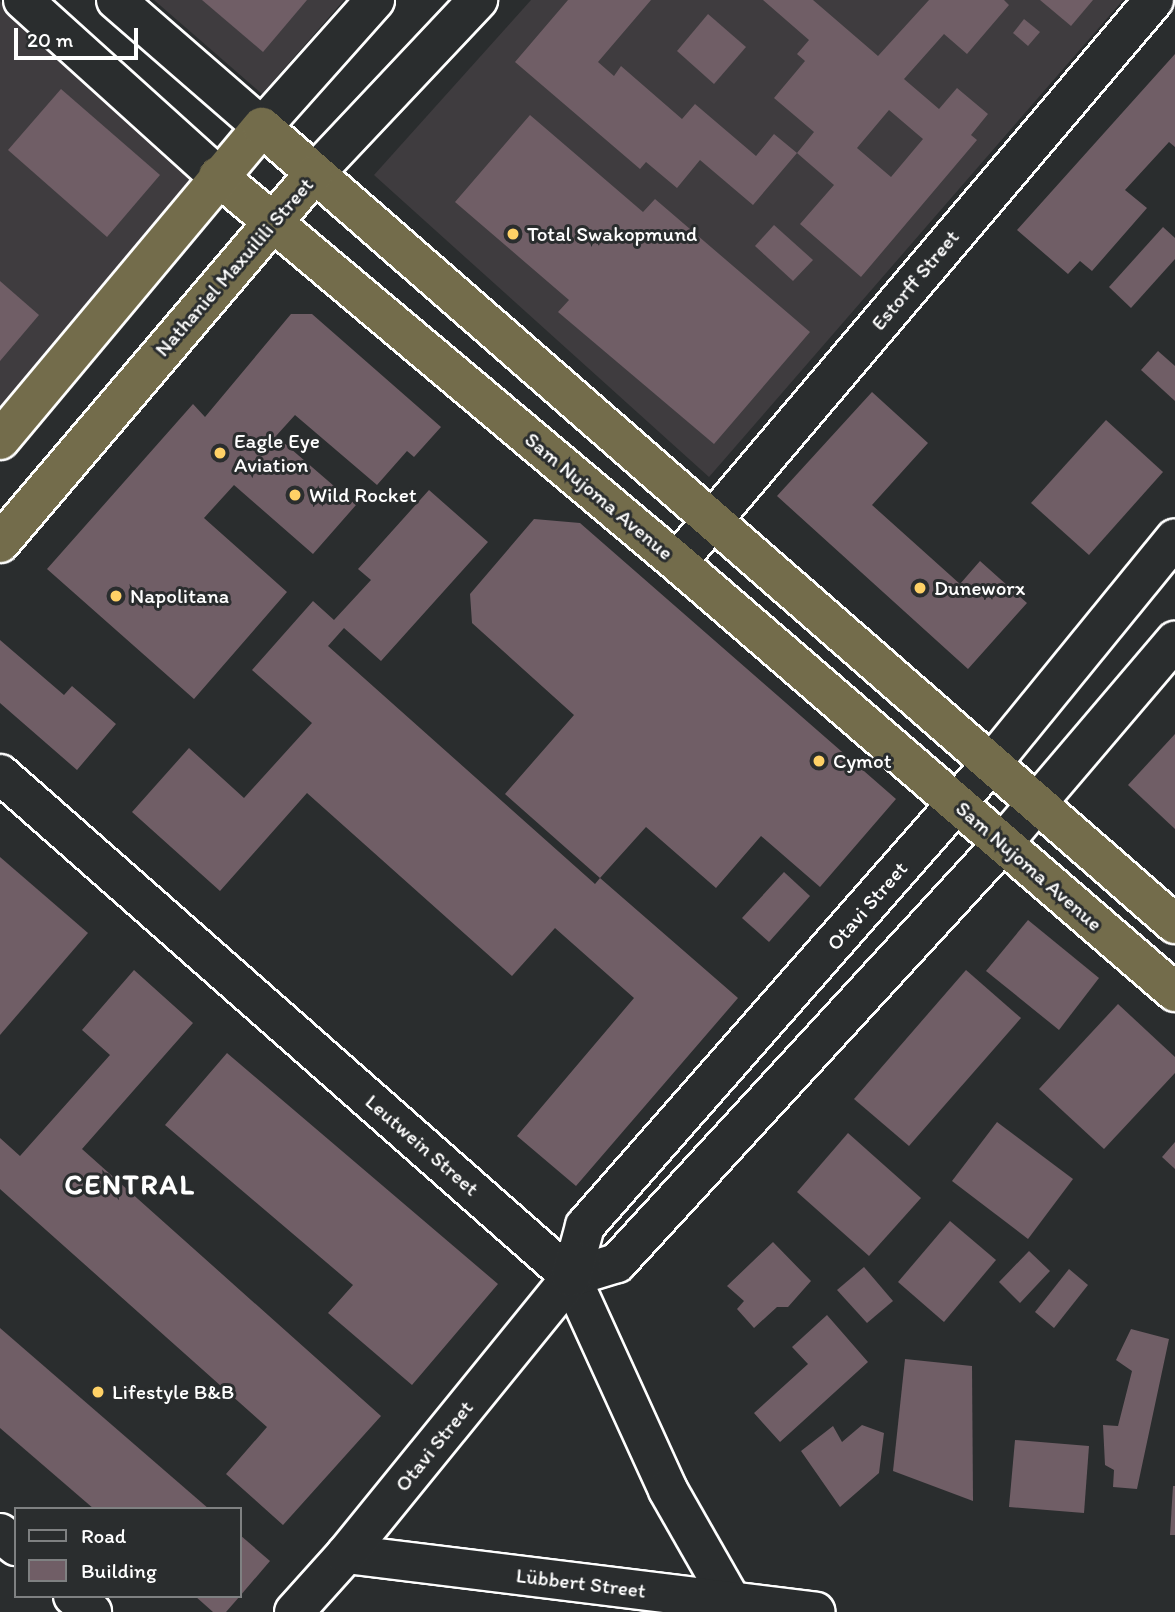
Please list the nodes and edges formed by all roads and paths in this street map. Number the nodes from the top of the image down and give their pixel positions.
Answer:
1 (23, 0) edge
2 (116, 0) edge
3 (375, 0) edge
4 (478, 0) edge
5 (1154, 0) edge
6 (261, 127) junction
7 (313, 175) junction
8 (218, 176) junction
9 (272, 221) junction
10 (0, 440) edge
11 (712, 517) junction
12 (1175, 538) edge
13 (0, 543) edge
14 (677, 562) junction
15 (1175, 641) edge
16 (991, 764) junction
17 (0, 774) edge
18 (1037, 803) junction
19 (957, 804) junction
20 (1002, 844) junction
21 (1175, 924) edge
22 (1175, 992) edge
23 (571, 1277) junction
24 (0, 1533) edge
25 (14, 1544) edge
26 (346, 1554) junction
27 (76, 1598) edge
28 (732, 1602) junction
29 (92, 1612) edge
30 (294, 1612) edge
31 (815, 1612) edge

1 - 8 street, Sam Nujoma Avenue
2 - 6 street
3 - 6 street
4 - 7 street, Nathaniel Maxuilili Street
5 - 11 street, Estorff Street
6 - 7 highway
6 - 8 highway
7 - 9 highway, Nathaniel Maxuilili Street
7 - 11 highway
8 - 9 highway, Sam Nujoma Avenue
8 - 10 highway
9 - 13 highway, Nathaniel Maxuilili Street
9 - 14 highway, Sam Nujoma Avenue
11 - 14 street, Estorff Street
11 - 16 highway
12 - 16 street, Otavi Street
14 - 19 highway, Sam Nujoma Avenue
15 - 18 street
16 - 18 highway
16 - 19 street, Otavi Street
17 - 23 street, Leutwein Street
18 - 20 street
18 - 21 highway
19 - 20 highway, Sam Nujoma Avenue
19 - 23 street, Otavi Street
20 - 22 highway, Sam Nujoma Avenue
20 - 23 street
23 - 26 street, Otavi Street
23 - 28 street, Leutwein Street
24 - 25 street
26 - 28 street, Lübbert Street
26 - 30 street, Otavi Street
27 - 29 street
28 - 31 street, Lübbert Street

